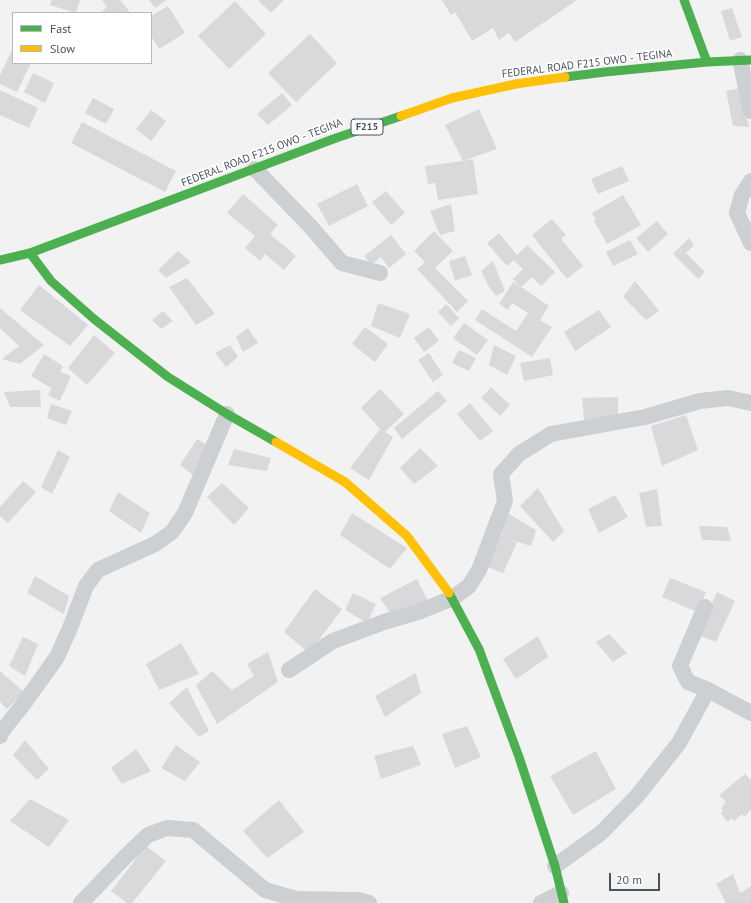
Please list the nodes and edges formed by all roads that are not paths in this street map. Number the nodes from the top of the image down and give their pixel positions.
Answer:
1 (684, 0) edge
2 (746, 60) edge
3 (707, 62) junction
4 (751, 111) edge
5 (255, 169) junction
6 (751, 181) edge
7 (751, 243) edge
8 (30, 253) junction
9 (0, 260) edge
10 (380, 273) dead end
11 (751, 403) edge
12 (228, 414) junction
13 (452, 598) junction
14 (705, 607) dead end
15 (289, 670) dead end
16 (708, 690) junction
17 (751, 713) edge
18 (1, 732) edge
19 (555, 866) junction
20 (563, 898) edge
21 (81, 903) edge
22 (369, 903) edge
23 (541, 903) edge

1 - 3 street
2 - 3 street, FEDERAL ROAD F215 OWO - TEGINA / F215
2 - 4 street
3 - 5 street, FEDERAL ROAD F215 OWO - TEGINA / F215
5 - 8 street, FEDERAL ROAD F215 OWO - TEGINA / F215
5 - 10 street
6 - 7 street
8 - 9 street, FEDERAL ROAD F215 OWO - TEGINA / F215
8 - 12 street
11 - 13 street
12 - 13 street
12 - 18 street
13 - 15 street
13 - 19 street
14 - 16 street
16 - 17 street
16 - 19 street
19 - 20 street
20 - 23 street
21 - 22 street

